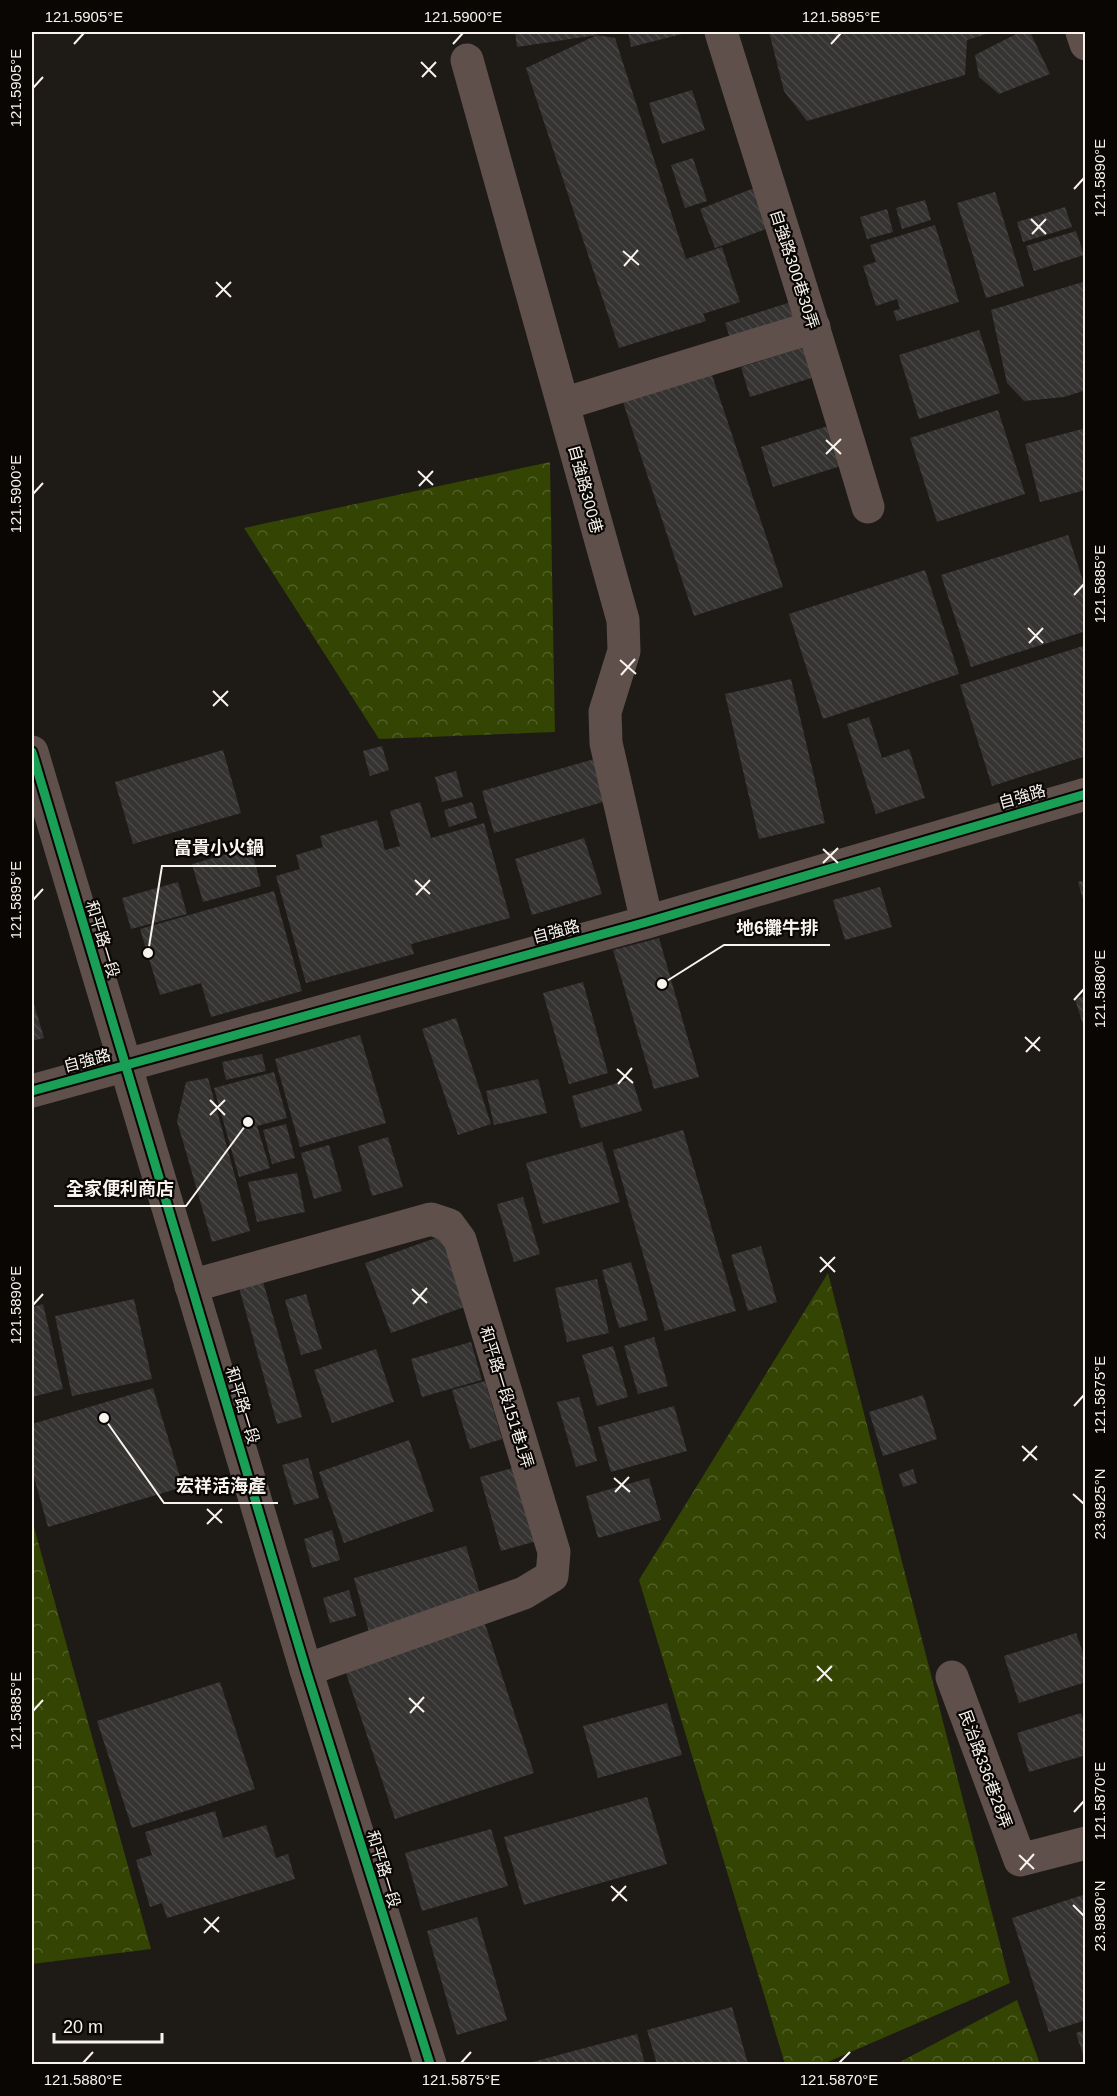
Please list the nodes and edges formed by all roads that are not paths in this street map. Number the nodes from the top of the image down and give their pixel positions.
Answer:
1 (722, 32) edge
2 (1082, 32) edge
3 (1086, 44) edge
4 (467, 60) dead end
5 (814, 327) junction
6 (563, 404) junction
7 (868, 507) dead end
8 (32, 752) edge
9 (1086, 794) edge
10 (647, 922) junction
11 (125, 1065) junction
12 (32, 1090) edge
13 (191, 1286) junction
14 (306, 1670) junction
15 (952, 1677) dead end
16 (1086, 1843) edge
17 (430, 2064) edge

1 - 5 street, 自強路300巷30弄
2 - 3 street
4 - 6 street, 自強路300巷
5 - 6 street
5 - 7 street, 自強路300巷30弄
6 - 10 street, 自強路300巷
8 - 11 street, 和平路一段
9 - 10 street, 自強路
10 - 11 street, 自強路
11 - 12 street, 自強路
11 - 13 street, 和平路一段
13 - 14 street, 和平路一段
13 - 14 street, 和平路一段151巷1弄
14 - 17 street, 和平路一段
15 - 16 street, 民治路336巷28弄

